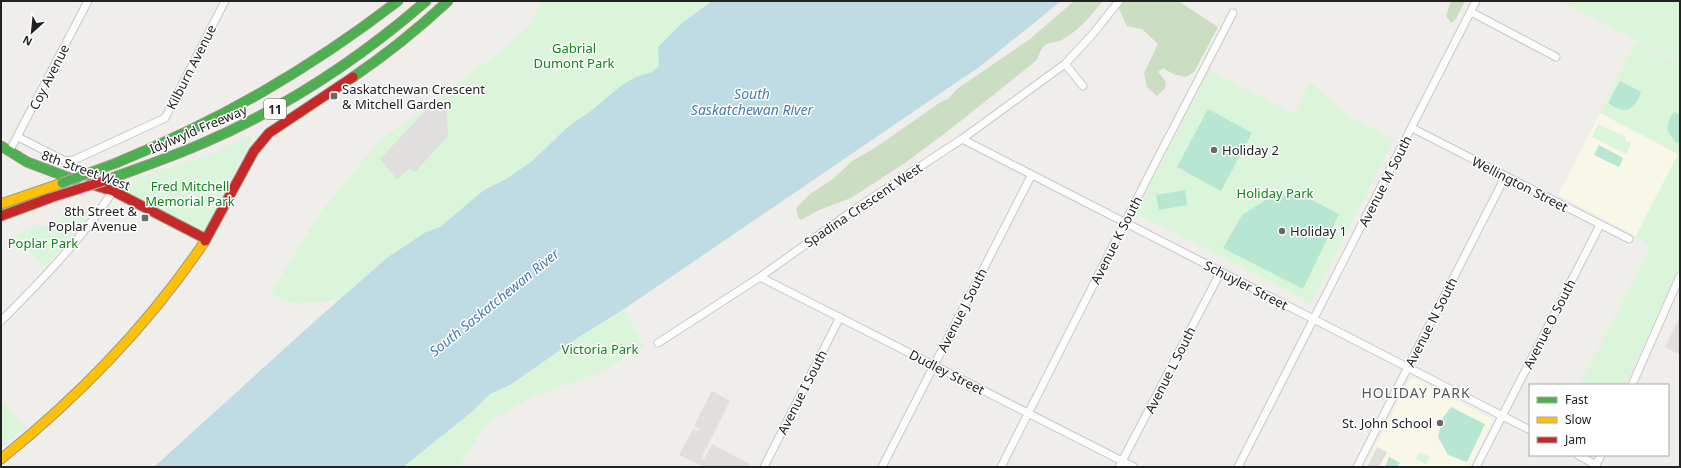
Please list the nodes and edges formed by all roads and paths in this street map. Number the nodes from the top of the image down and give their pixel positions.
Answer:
1 (88, 1) edge
2 (225, 1) edge
3 (398, 1) edge
4 (426, 1) edge
5 (448, 1) edge
6 (1119, 1) edge
7 (1476, 1) edge
8 (1471, 12) junction
9 (1234, 13) dead end
10 (1556, 57) dead end
11 (1065, 64) junction
12 (1083, 86) dead end
13 (1412, 128) junction
14 (18, 137) junction
15 (962, 139) junction
16 (1, 146) edge
17 (9, 152) junction
18 (1031, 176) junction
19 (1506, 178) junction
20 (113, 191) junction
21 (1, 204) edge
22 (1, 216) edge
23 (1125, 223) junction
24 (1600, 224) junction
25 (206, 239) junction
26 (1629, 239) dead end
27 (1220, 272) junction
28 (1680, 276) edge
29 (760, 277) junction
30 (840, 317) junction
31 (1314, 320) junction
32 (1, 321) edge
33 (658, 343) dead end
34 (934, 365) junction
35 (1408, 367) junction
36 (1632, 384) edge
37 (1028, 413) junction
38 (1502, 416) junction
39 (1529, 430) edge
40 (1580, 456) edge
41 (1601, 456) edge
42 (1, 459) edge
43 (1121, 464) edge
44 (1596, 466) edge
45 (764, 467) edge
46 (882, 467) edge
47 (1001, 467) edge
48 (1134, 467) edge
49 (1238, 467) edge
50 (1357, 467) edge
51 (1476, 467) edge

1 - 14 street, Coy Avenue
2 - 14 street, Kilburn Avenue
3 - 21 main road, Idylwyld Freeway / 11, bridge
4 - 22 main road, Idylwyld Freeway / 11, bridge
5 - 25 main road
6 - 11 street, Spadina Crescent West
7 - 8 street, Avenue M South
8 - 10 street
8 - 13 street, Avenue M South
9 - 23 street, Avenue K South
11 - 12 street
11 - 15 street, Spadina Crescent West
13 - 19 street, Wellington Street
13 - 31 street, Avenue M South
14 - 17 street, Coy Avenue
15 - 18 street, Schuyler Street
15 - 29 street, Spadina Crescent West
16 - 17 main road, 8th Street West
17 - 20 main road, 8th Street West
18 - 23 street, Schuyler Street
18 - 34 street, Avenue J South
19 - 24 street, Wellington Street
19 - 35 street, Avenue N South
20 - 25 main road, 8th Street West
20 - 32 street
23 - 27 street, Schuyler Street
23 - 37 street, Avenue K South
24 - 26 street, Wellington Street
24 - 38 street, Avenue O South
25 - 42 main road
27 - 31 street, Schuyler Street
27 - 43 street, Avenue L South
28 - 36 street
29 - 30 street, Dudley Street
29 - 33 street, Spadina Crescent West
30 - 34 street, Dudley Street
30 - 45 street, Avenue I South
31 - 35 street, Schuyler Street
31 - 49 street, Avenue M South
34 - 37 street, Dudley Street
34 - 46 street, Avenue J South
35 - 38 street, Schuyler Street
35 - 50 street, Avenue N South
37 - 43 street, Dudley Street
37 - 47 street, Avenue K South
38 - 39 street, Schuyler Street
38 - 51 street, Avenue O South
40 - 44 street
41 - 44 street
43 - 48 street, Dudley Street

